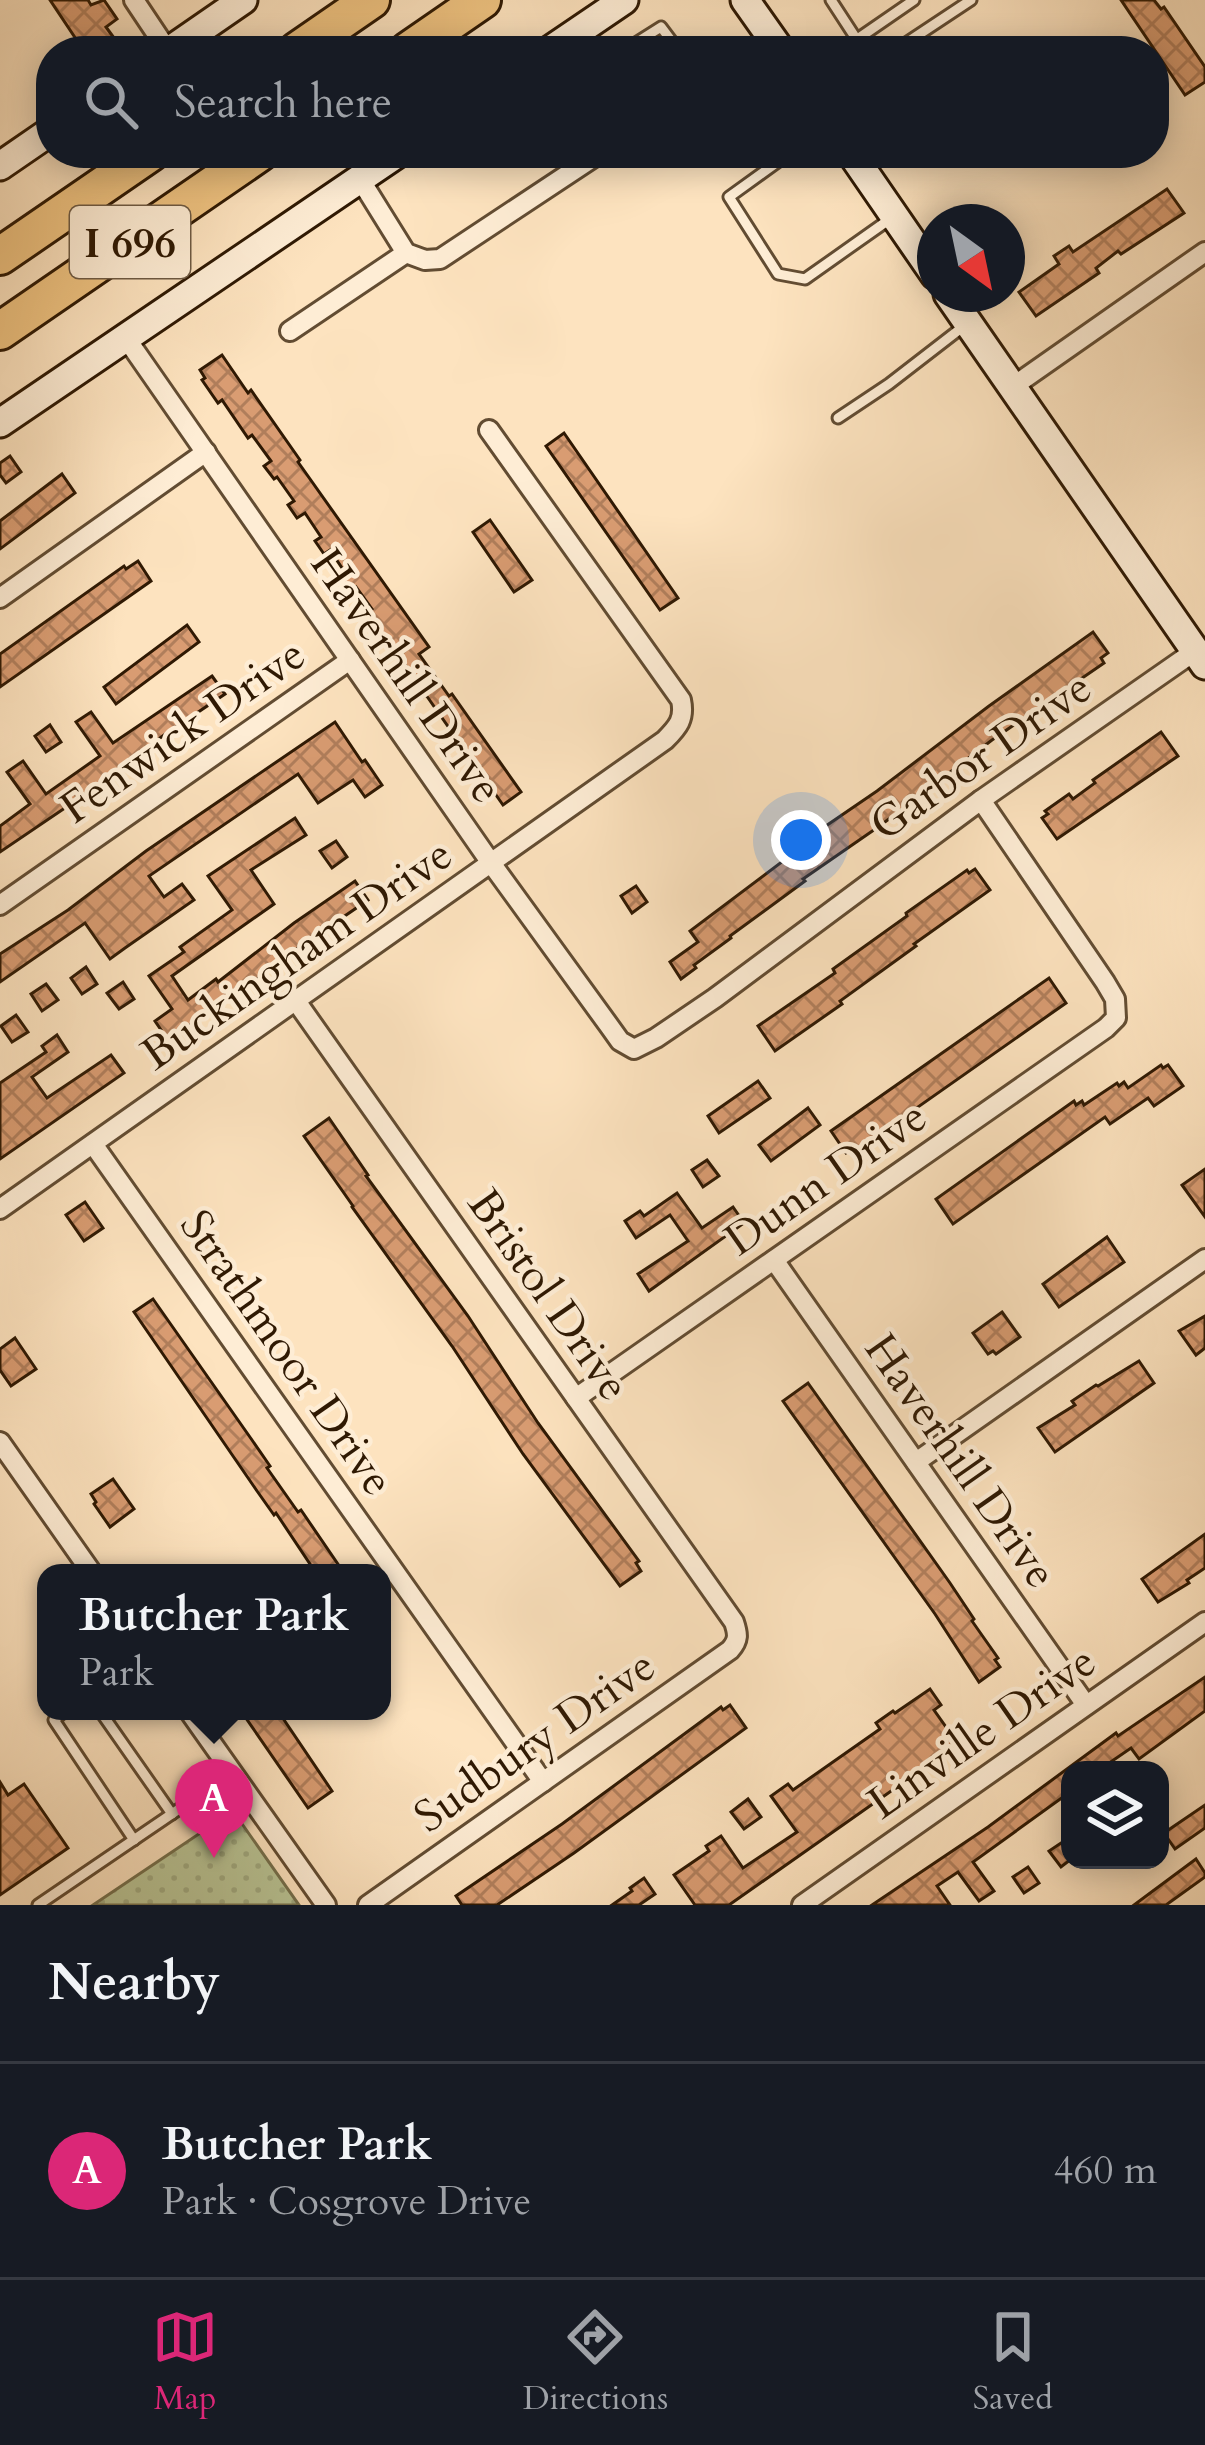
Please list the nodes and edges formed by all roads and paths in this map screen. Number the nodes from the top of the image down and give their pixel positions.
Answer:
1 (134, 0) edge
2 (243, 0) edge
3 (371, 0) edge
4 (482, 0) edge
5 (624, 0) edge
6 (745, 0) edge
7 (831, 0) edge
8 (914, 0) edge
9 (971, 0) edge
10 (158, 36) edge
11 (190, 36) edge
12 (319, 36) edge
13 (430, 36) edge
14 (579, 36) edge
15 (766, 36) edge
16 (854, 36) edge
17 (863, 36) edge
18 (917, 36) edge
19 (36, 141) edge
20 (0, 166) edge
21 (128, 168) edge
22 (237, 168) edge
23 (376, 168) edge
24 (578, 168) edge
25 (769, 168) edge
26 (861, 168) edge
27 (360, 179) junction
28 (895, 216) junction
29 (917, 248) edge
30 (1205, 252) edge
31 (406, 253) junction
32 (0, 256) edge
33 (961, 312) edge
34 (968, 322) junction
35 (0, 331) edge
36 (290, 331) dead end
37 (126, 338) junction
38 (1011, 388) junction
39 (838, 418) dead end
40 (0, 423) edge
41 (489, 430) dead end
42 (206, 452) junction
43 (0, 598) edge
44 (1200, 658) edge
45 (350, 660) junction
46 (981, 800) junction
47 (491, 863) junction
48 (0, 905) edge
49 (296, 1001) junction
50 (634, 1049) joint
51 (93, 1144) junction
52 (0, 1209) edge
53 (1205, 1258) edge
54 (774, 1261) junction
55 (576, 1398) junction
56 (0, 1442) edge
57 (916, 1462) junction
58 (86, 1564) edge
59 (389, 1564) edge
60 (391, 1567) edge
61 (1205, 1622) edge
62 (738, 1633) joint
63 (1086, 1705) junction
64 (54, 1720) edge
65 (106, 1720) edge
66 (195, 1720) edge
67 (233, 1773) junction
68 (543, 1783) junction
69 (172, 1814) junction
70 (134, 1840) junction
71 (38, 1905) edge
72 (326, 1905) edge
73 (368, 1905) edge
74 (802, 1905) edge

1 - 10 street
2 - 11 main road
3 - 12 highway
4 - 13 highway
5 - 14 main road
6 - 15 main road
7 - 16 lane
8 - 17 lane
9 - 18 lane
19 - 20 main road
21 - 32 highway, I 696
22 - 35 highway, I 696
23 - 27 main road
24 - 31 street
25 - 28 lane
26 - 28 main road
27 - 31 street
27 - 37 main road
28 - 29 main road
30 - 38 street
31 - 36 street
33 - 34 main road
34 - 38 main road
34 - 39 lane
37 - 40 main road
37 - 42 street, Haverhill Drive
38 - 44 main road
41 - 47 street, Buckingham Drive
42 - 43 street
42 - 45 street, Haverhill Drive
44 - 46 street, Garbor Drive
45 - 47 street, Haverhill Drive
45 - 48 street, Fenwick Drive
46 - 50 street, Garbor Drive
46 - 54 street, Dunn Drive
47 - 49 street, Buckingham Drive
47 - 50 street, Haverhill Drive
49 - 51 street, Buckingham Drive
49 - 55 street, Bristol Drive
51 - 52 street, Buckingham Drive
51 - 59 street, Strathmoor Drive
53 - 57 street
54 - 55 street, Dunn Drive
54 - 57 street, Haverhill Drive
55 - 62 street, Bristol Drive
56 - 58 street
57 - 63 street, Haverhill Drive
60 - 68 street, Strathmoor Drive
61 - 63 street, Linville Drive
62 - 68 street, Sudbury Drive
63 - 74 street, Linville Drive
64 - 70 lane
65 - 69 lane
66 - 67 street
67 - 69 lane
67 - 72 street
68 - 73 street, Sudbury Drive
69 - 70 lane
70 - 71 lane

